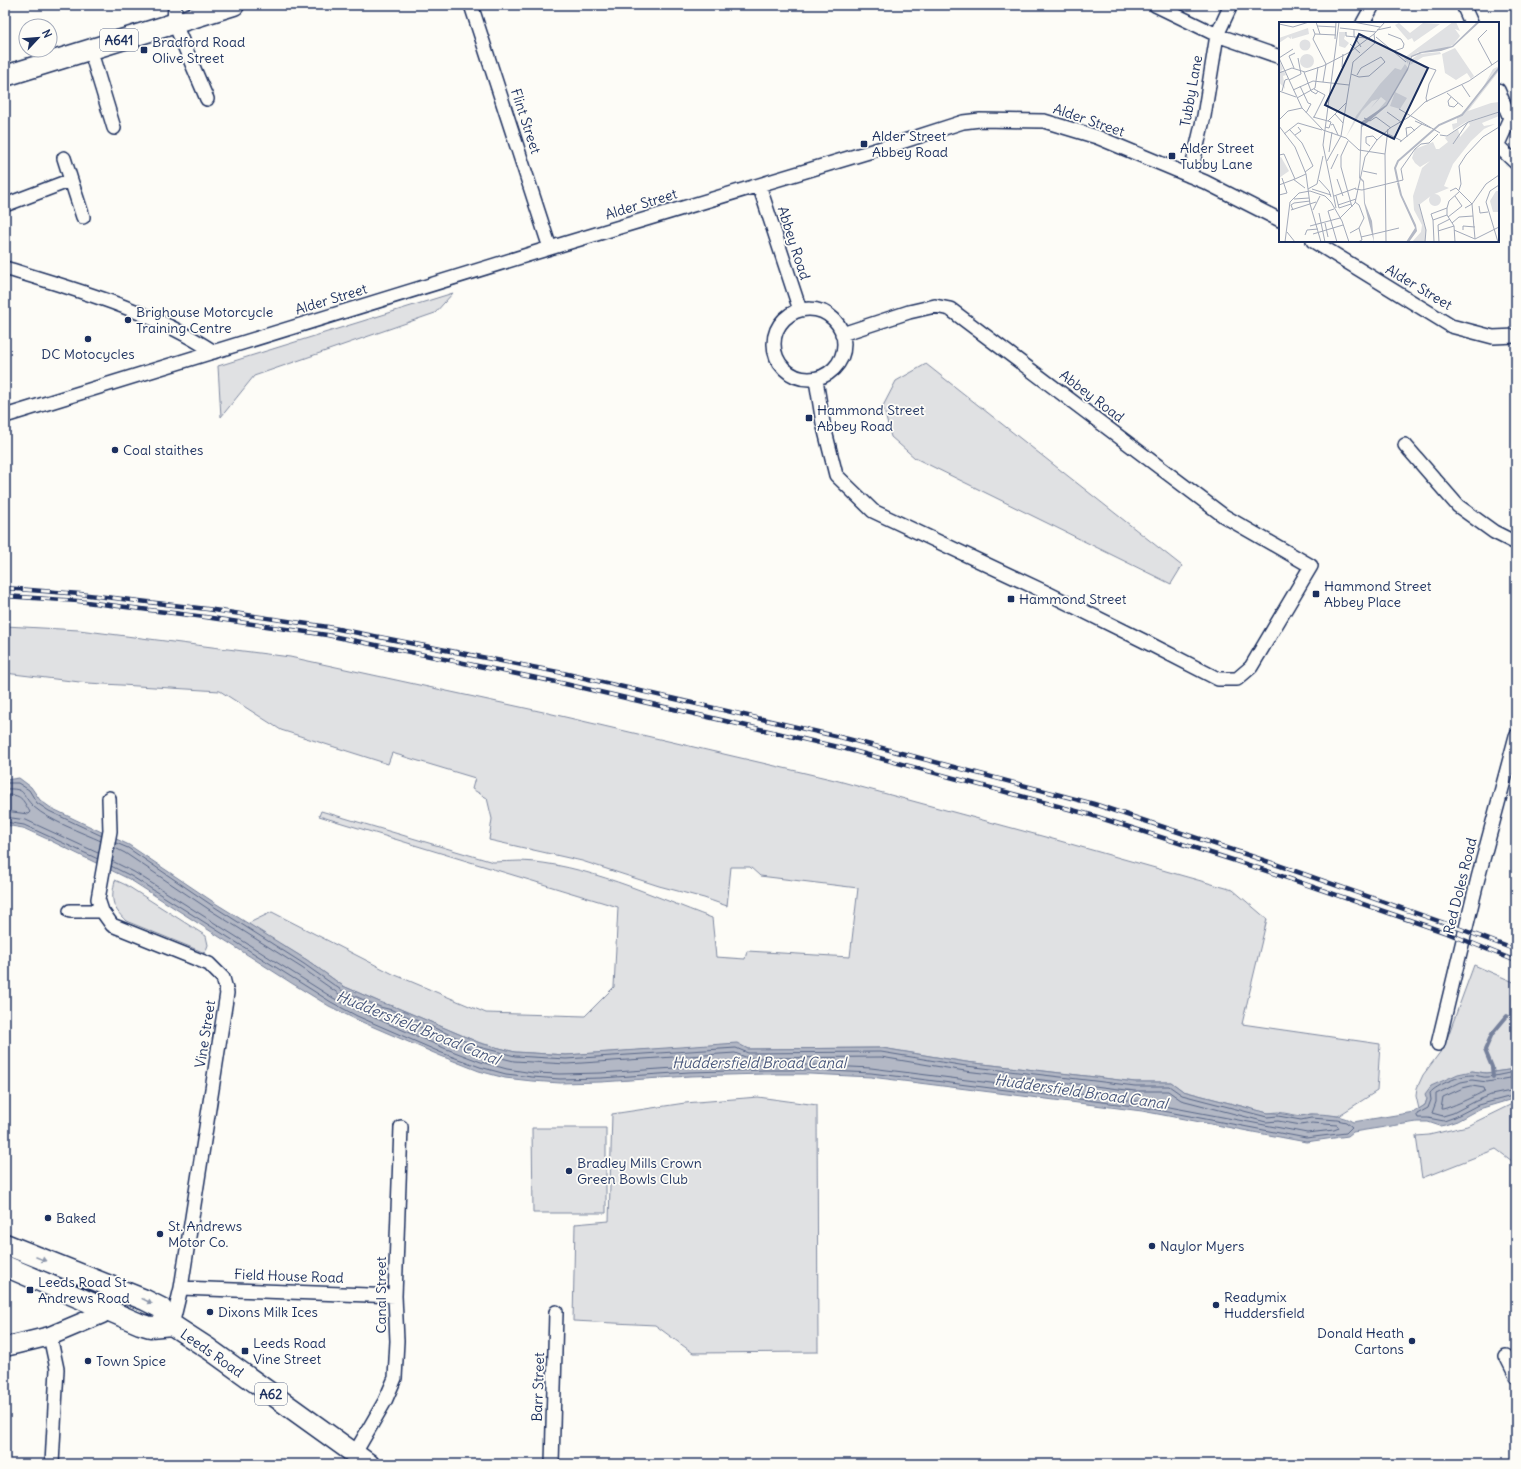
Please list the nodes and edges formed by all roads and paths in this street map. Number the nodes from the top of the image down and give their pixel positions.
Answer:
1 (234, 5) edge
2 (471, 5) edge
3 (1155, 5) edge
4 (1231, 5) edge
5 (1373, 5) edge
6 (1463, 5) edge
7 (174, 14) edge
8 (1364, 22) edge
9 (1471, 22) edge
10 (1217, 35) junction
11 (90, 50) junction
12 (1279, 57) edge
13 (5, 76) edge
14 (1499, 92) edge
15 (207, 99) dead end
16 (114, 128) dead end
17 (1499, 143) edge
18 (1499, 146) edge
19 (64, 158) dead end
20 (1516, 162) edge
21 (1190, 176) junction
22 (71, 180) junction
23 (759, 185) junction
24 (5, 205) edge
25 (84, 218) dead end
26 (1279, 219) edge
27 (1315, 242) edge
28 (550, 248) junction
29 (5, 268) edge
30 (800, 310) junction
31 (842, 334) junction
32 (1516, 336) edge
33 (214, 352) junction
34 (816, 380) junction
35 (5, 416) edge
36 (1405, 445) dead end
37 (1516, 543) edge
38 (1516, 736) edge
39 (109, 798) dead end
40 (70, 911) dead end
41 (102, 911) junction
42 (1438, 1044) dead end
43 (401, 1127) dead end
44 (5, 1244) edge
45 (5, 1266) edge
46 (114, 1288) junction
47 (181, 1288) junction
48 (395, 1296) junction
49 (107, 1309) junction
50 (556, 1312) dead end
51 (172, 1325) junction
52 (50, 1336) junction
53 (5, 1347) edge
54 (1506, 1356) dead end
55 (1516, 1376) edge
56 (362, 1459) edge
57 (52, 1464) edge
58 (552, 1464) edge

1 - 7 main road, A641
2 - 28 street, Flint Street
3 - 10 street
4 - 10 street, Tubby Lane
5 - 8 street
6 - 9 street
7 - 11 main road, A641
7 - 15 street
10 - 12 street
10 - 21 street, Tubby Lane
11 - 13 main road, A641
11 - 16 street
14 - 17 street
18 - 20 street
19 - 22 street
21 - 23 street, Alder Street
21 - 26 street, Alder Street
22 - 24 street
22 - 25 street
23 - 28 street, Alder Street
23 - 30 street, Abbey Road
27 - 32 street, Alder Street
28 - 33 street, Alder Street
29 - 33 street
30 - 31 street
30 - 34 street
31 - 34 street
31 - 34 street, Abbey Road
33 - 35 street, Alder Street
36 - 37 street
38 - 42 street, Red Doles Road
39 - 41 street
40 - 41 street
41 - 47 street, Vine Street
43 - 48 street, Canal Street
44 -> 46 main road, Leeds Road / A62
45 - 49 main road, Leeds Road
46 - 49 main road
46 -> 51 main road, Leeds Road / A62
47 - 48 street, Field House Road
47 - 51 street, Vine Street
48 - 56 street, Canal Street
49 - 51 main road, Leeds Road
49 - 52 main road
50 - 58 street, Barr Street
51 - 56 main road, Leeds Road / A62
52 - 53 main road
52 - 57 street
54 - 55 street

